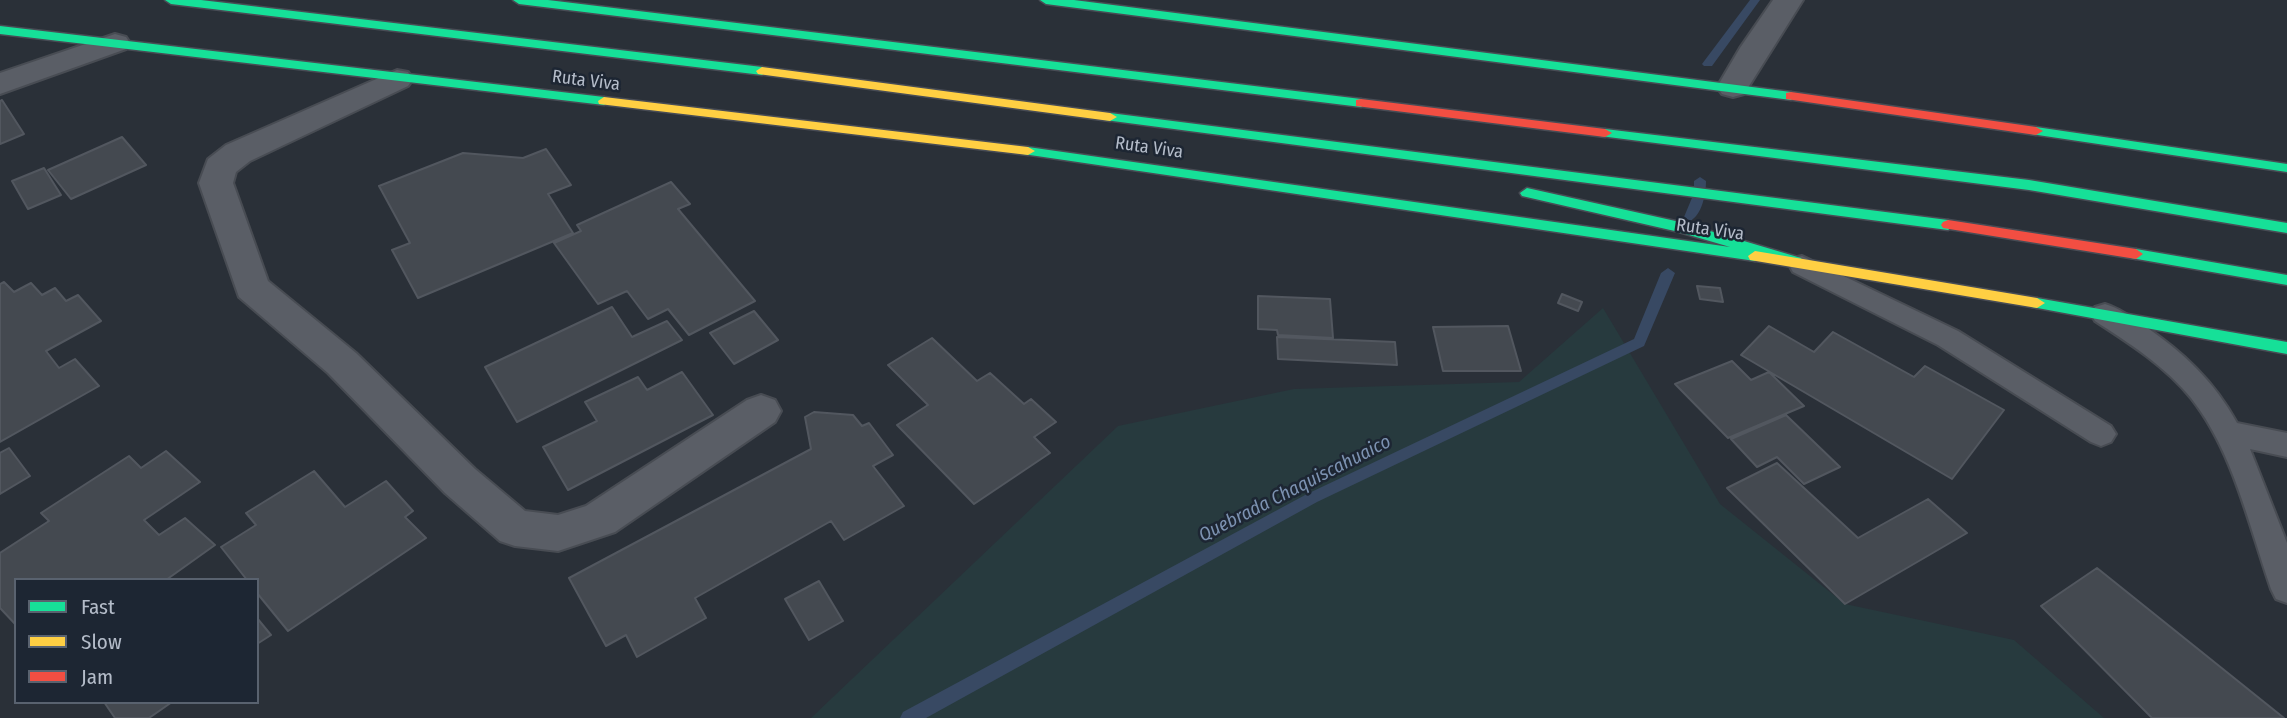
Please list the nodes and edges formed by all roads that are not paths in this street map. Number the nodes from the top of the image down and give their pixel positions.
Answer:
1 (171, 0) edge
2 (519, 0) edge
3 (1046, 0) edge
4 (1788, 0) edge
5 (0, 30) edge
6 (115, 43) junction
7 (397, 79) junction
8 (0, 83) edge
9 (1733, 87) junction
10 (1285, 140) junction
11 (2287, 168) edge
12 (1462, 179) dead end
13 (1517, 191) dead end
14 (2287, 228) edge
15 (1796, 262) junction
16 (2287, 280) edge
17 (2105, 314) junction
18 (2287, 348) edge
19 (761, 411) dead end
20 (2229, 433) junction
21 (2101, 434) dead end
22 (2287, 446) edge
23 (2287, 589) edge

1 - 10 main road, Ruta Viva
2 - 14 main road
3 - 9 main road
4 - 9 street
5 - 6 main road, Ruta Viva
6 - 7 main road, Ruta Viva
6 - 8 street
7 - 15 main road, Ruta Viva
7 - 19 street
9 - 11 main road
10 - 12 main road
10 - 16 main road, Ruta Viva
13 - 15 main road
15 - 17 main road, Ruta Viva
15 - 21 lane
17 - 18 main road, Ruta Viva
17 - 20 lane
20 - 22 lane
20 - 23 lane

